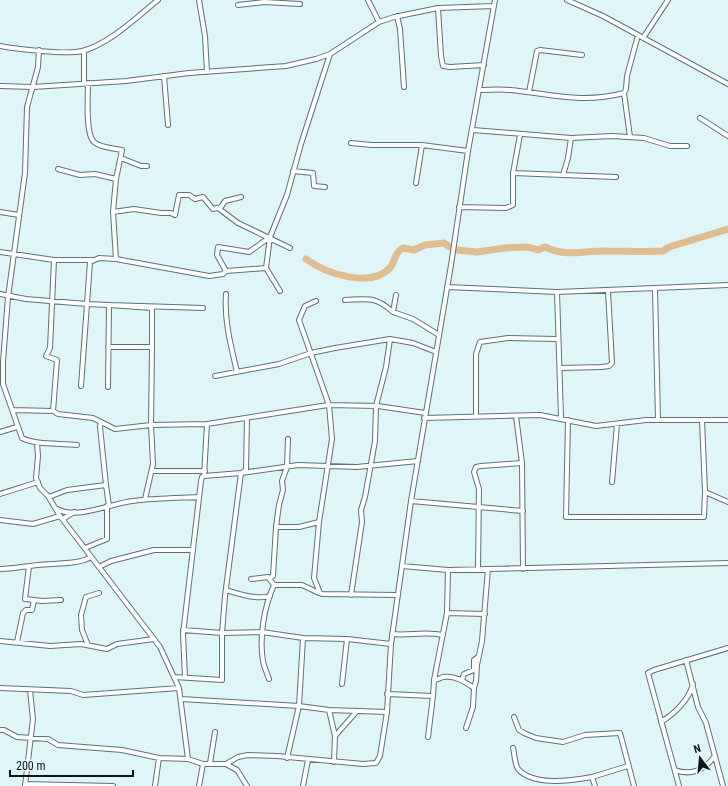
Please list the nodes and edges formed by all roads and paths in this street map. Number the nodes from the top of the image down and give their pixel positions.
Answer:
1 (158, 0) edge
2 (199, 0) edge
3 (368, 0) edge
4 (495, 0) edge
5 (567, 0) edge
6 (668, 0) edge
7 (264, 1) edge
8 (300, 4) dead end
9 (238, 5) dead end
10 (494, 6) junction
11 (438, 8) junction
12 (397, 16) junction
13 (379, 22) junction
14 (638, 35) junction
15 (643, 38) junction
16 (0, 46) edge
17 (39, 50) junction
18 (84, 51) junction
19 (330, 54) junction
20 (582, 55) dead end
21 (484, 65) junction
22 (207, 72) junction
23 (164, 76) junction
24 (86, 83) junction
25 (728, 84) edge
26 (0, 86) edge
27 (33, 87) junction
28 (404, 87) dead end
29 (479, 90) junction
30 (529, 92) junction
31 (624, 93) junction
32 (700, 118) dead end
33 (168, 125) dead end
34 (473, 130) junction
35 (520, 135) junction
36 (728, 136) edge
37 (571, 138) junction
38 (630, 138) junction
39 (351, 143) dead end
40 (422, 145) junction
41 (687, 146) dead end
42 (468, 151) junction
43 (120, 158) junction
44 (147, 166) dead end
45 (58, 169) dead end
46 (293, 171) junction
47 (513, 173) junction
48 (563, 175) junction
49 (616, 177) dead end
50 (116, 179) junction
51 (416, 183) dead end
52 (325, 187) dead end
53 (241, 197) dead end
54 (459, 206) junction
55 (218, 208) junction
56 (0, 212) edge
57 (113, 212) junction
58 (19, 215) junction
59 (270, 237) junction
60 (290, 248) dead end
61 (0, 252) edge
62 (13, 254) junction
63 (116, 259) junction
64 (54, 260) junction
65 (92, 260) junction
66 (266, 268) junction
67 (226, 271) junction
68 (728, 285) edge
69 (448, 287) junction
70 (655, 289) junction
71 (280, 291) dead end
72 (608, 291) junction
73 (557, 292) junction
74 (0, 294) edge
75 (226, 294) dead end
76 (396, 295) dead end
77 (8, 297) junction
78 (345, 300) dead end
79 (52, 302) junction
80 (316, 302) dead end
81 (87, 304) junction
82 (109, 306) junction
83 (203, 308) dead end
84 (393, 312) junction
85 (439, 335) junction
86 (390, 339) junction
87 (558, 339) junction
88 (108, 347) junction
89 (152, 347) junction
90 (436, 352) junction
91 (310, 353) junction
92 (560, 368) junction
93 (237, 372) junction
94 (215, 376) dead end
95 (81, 386) dead end
96 (108, 387) dead end
97 (329, 405) junction
98 (376, 406) junction
99 (13, 410) junction
100 (53, 411) junction
101 (425, 416) junction
102 (476, 416) junction
103 (516, 416) junction
104 (248, 418) junction
105 (561, 418) junction
106 (568, 420) junction
107 (658, 420) junction
108 (702, 420) junction
109 (728, 420) edge
110 (101, 422) junction
111 (207, 424) junction
112 (617, 424) junction
113 (151, 425) junction
114 (17, 427) junction
115 (0, 432) edge
116 (288, 439) dead end
117 (37, 443) junction
118 (77, 445) dead end
119 (418, 461) junction
120 (522, 463) junction
121 (369, 466) junction
122 (287, 467) junction
123 (328, 467) junction
124 (152, 471) junction
125 (205, 471) junction
126 (241, 473) junction
127 (204, 476) junction
128 (38, 482) junction
129 (612, 482) dead end
130 (106, 485) junction
131 (705, 492) junction
132 (0, 494) edge
133 (49, 497) junction
134 (199, 497) junction
135 (145, 499) junction
136 (411, 501) junction
137 (728, 502) edge
138 (108, 506) junction
139 (56, 508) junction
140 (478, 508) junction
141 (74, 512) junction
142 (522, 512) junction
143 (62, 517) junction
144 (0, 520) edge
145 (319, 522) junction
146 (276, 527) junction
147 (85, 548) junction
148 (193, 550) junction
149 (91, 557) junction
150 (728, 563) edge
151 (29, 566) junction
152 (402, 566) junction
153 (99, 567) junction
154 (0, 569) edge
155 (478, 569) junction
156 (488, 569) junction
157 (523, 569) junction
158 (448, 570) junction
159 (251, 578) dead end
160 (270, 578) junction
161 (274, 585) junction
162 (226, 590) junction
163 (99, 593) dead end
164 (320, 593) junction
165 (351, 595) junction
166 (398, 595) junction
167 (270, 596) junction
168 (34, 600) junction
169 (61, 600) dead end
170 (447, 613) junction
171 (485, 614) junction
172 (183, 630) junction
173 (262, 632) junction
174 (222, 633) junction
175 (392, 634) junction
176 (443, 635) junction
177 (303, 638) junction
178 (154, 639) junction
179 (347, 639) junction
180 (0, 641) edge
181 (17, 642) junction
182 (391, 644) junction
183 (88, 646) junction
184 (728, 648) edge
185 (478, 657) junction
186 (686, 660) junction
187 (175, 677) junction
188 (185, 678) junction
189 (270, 679) dead end
190 (434, 680) junction
191 (462, 680) junction
192 (693, 683) junction
193 (342, 684) dead end
194 (0, 688) edge
195 (179, 688) junction
196 (474, 688) junction
197 (30, 690) junction
198 (387, 694) junction
199 (433, 696) junction
200 (181, 700) junction
201 (299, 706) junction
202 (329, 710) junction
203 (358, 712) junction
204 (388, 712) junction
205 (514, 717) dead end
206 (661, 722) junction
207 (466, 728) dead end
208 (0, 730) edge
209 (215, 732) dead end
210 (335, 736) junction
211 (30, 737) junction
212 (428, 737) dead end
213 (513, 748) dead end
214 (714, 757) junction
215 (159, 758) junction
216 (288, 758) junction
217 (188, 759) junction
218 (308, 760) junction
219 (334, 762) junction
220 (210, 763) junction
221 (203, 764) junction
222 (226, 764) junction
223 (628, 766) junction
224 (676, 770) junction
225 (592, 777) junction
226 (25, 785) edge
227 (80, 785) edge
228 (113, 786) edge
229 (155, 786) edge
230 (199, 786) edge
231 (246, 786) edge
232 (303, 786) edge
233 (595, 786) edge
234 (634, 786) edge
235 (679, 786) edge
236 (723, 786) edge

1 - 18 street
2 - 22 street
3 - 13 street
4 - 10 street
5 - 14 street
6 - 15 street
7 - 8 street
7 - 9 street
10 - 11 street
10 - 21 street
11 - 12 street
11 - 21 street
12 - 13 street
12 - 28 street
13 - 19 street
14 - 15 street
14 - 31 street
15 - 25 street
16 - 17 street
17 - 18 street
17 - 27 street
18 - 24 street
19 - 22 street
19 - 46 street
20 - 30 street
21 - 29 street
22 - 23 street
23 - 24 street
23 - 33 street
24 - 27 street
24 - 43 street
26 - 27 street
27 - 58 street
29 - 30 street
29 - 34 street
30 - 31 street
31 - 38 street
32 - 36 street
34 - 35 street
34 - 42 street
35 - 37 street
35 - 47 street
37 - 38 street
37 - 48 street
38 - 41 street
39 - 40 street
40 - 42 street
40 - 51 street
42 - 54 street
43 - 44 street
43 - 50 street
45 - 50 street
46 - 52 street
46 - 59 street
47 - 48 street
47 - 54 street
48 - 49 street
50 - 57 street
53 - 55 street
54 - 69 street
55 - 57 street
55 - 59 street
56 - 58 street
57 - 63 street
58 - 62 street
59 - 60 street
59 - 66 street
59 - 67 street
61 - 62 street
62 - 64 street
62 - 77 street
63 - 65 street
63 - 67 street
64 - 65 street
64 - 79 street
65 - 81 street
66 - 67 street
66 - 71 street
68 - 70 street
69 - 73 street
69 - 85 street
70 - 72 street
70 - 107 street
72 - 73 street
72 - 92 street
73 - 87 street
74 - 77 street
75 - 93 street
76 - 84 street
77 - 79 street
77 - 99 street
78 - 84 street
79 - 81 street
79 - 100 street
80 - 91 street
81 - 82 street
81 - 95 street
82 - 83 street
82 - 88 street
82 - 89 street
84 - 85 street
85 - 90 street
86 - 90 street
86 - 91 street
86 - 98 street
87 - 92 street
87 - 102 street
88 - 89 street
88 - 96 street
89 - 113 street
90 - 101 street
91 - 93 street
91 - 97 street
92 - 105 street
93 - 94 street
97 - 98 street
97 - 104 street
97 - 123 street
98 - 101 street
98 - 121 street
99 - 100 street
99 - 114 street
100 - 110 street
101 - 102 street
101 - 119 street
102 - 103 street
103 - 105 street
103 - 120 street
104 - 111 street
104 - 126 street
105 - 106 street
106 - 112 street
106 - 131 street
107 - 108 street
107 - 112 street
108 - 109 street
108 - 131 street
110 - 113 street
110 - 130 street
111 - 113 street
111 - 125 street
112 - 129 street
113 - 124 street
114 - 115 street
114 - 117 street
116 - 122 street
117 - 118 street
117 - 128 street
119 - 121 street
119 - 136 street
120 - 140 street
120 - 142 street
121 - 123 street
121 - 165 street
122 - 123 street
122 - 126 street
122 - 146 street
123 - 145 street
124 - 125 street
124 - 135 street
125 - 127 street
126 - 127 street
126 - 162 street
127 - 134 street
128 - 132 street
128 - 133 street
130 - 133 street
130 - 138 street
131 - 137 street
133 - 139 street
134 - 135 street
134 - 148 street
135 - 138 street
136 - 140 street
136 - 152 street
138 - 141 street
138 - 147 street
139 - 141 street
139 - 143 street
140 - 142 street
140 - 155 street
141 - 143 street
142 - 157 street
143 - 144 street
143 - 147 street
145 - 146 street
145 - 164 street
146 - 160 street
147 - 149 street
148 - 153 street
148 - 172 street
149 - 151 street
149 - 153 street
150 - 157 street
151 - 154 street
151 - 168 street
152 - 158 street
152 - 166 street
153 - 178 street
155 - 156 street
155 - 158 street
156 - 157 street
156 - 171 street
158 - 170 street
159 - 160 street
160 - 161 street
161 - 164 street
161 - 167 street
162 - 167 street
162 - 174 street
163 - 183 street
164 - 165 street
165 - 166 street
166 - 175 street
167 - 173 street
168 - 169 street
168 - 181 street
170 - 171 street
170 - 176 street
171 - 185 street
172 - 174 street
172 - 188 street
173 - 174 street
173 - 177 street
173 - 189 street
174 - 188 street
175 - 176 street
175 - 182 street
176 - 190 street
177 - 179 street
177 - 201 street
178 - 183 street
178 - 187 street
179 - 182 street
179 - 193 street
180 - 181 street
181 - 183 street
182 - 198 street
184 - 186 street
185 - 191 street
185 - 196 street
186 - 192 street
186 - 206 street
187 - 188 street
187 - 195 street
190 - 191 street
190 - 199 street
191 - 196 street
192 - 206 street
192 - 214 street
194 - 197 street
195 - 197 street
195 - 200 street
196 - 207 street
197 - 211 street
198 - 199 street
198 - 204 street
199 - 212 street
200 - 201 street
200 - 217 street
201 - 202 street
201 - 216 street
202 - 203 street
202 - 210 street
203 - 204 street
203 - 210 street
204 - 219 street
205 - 223 street
206 - 224 street
208 - 211 street
209 - 220 street
210 - 219 street
211 - 215 street
211 - 226 street
213 - 225 street
214 - 224 street
214 - 236 street
215 - 217 street
215 - 229 street
216 - 218 street
216 - 222 street
217 - 221 street
218 - 219 street
218 - 232 street
220 - 221 street
220 - 222 street
221 - 230 street
222 - 231 street
223 - 225 street
223 - 234 street
224 - 235 street
225 - 233 street
226 - 227 street
227 - 228 street

